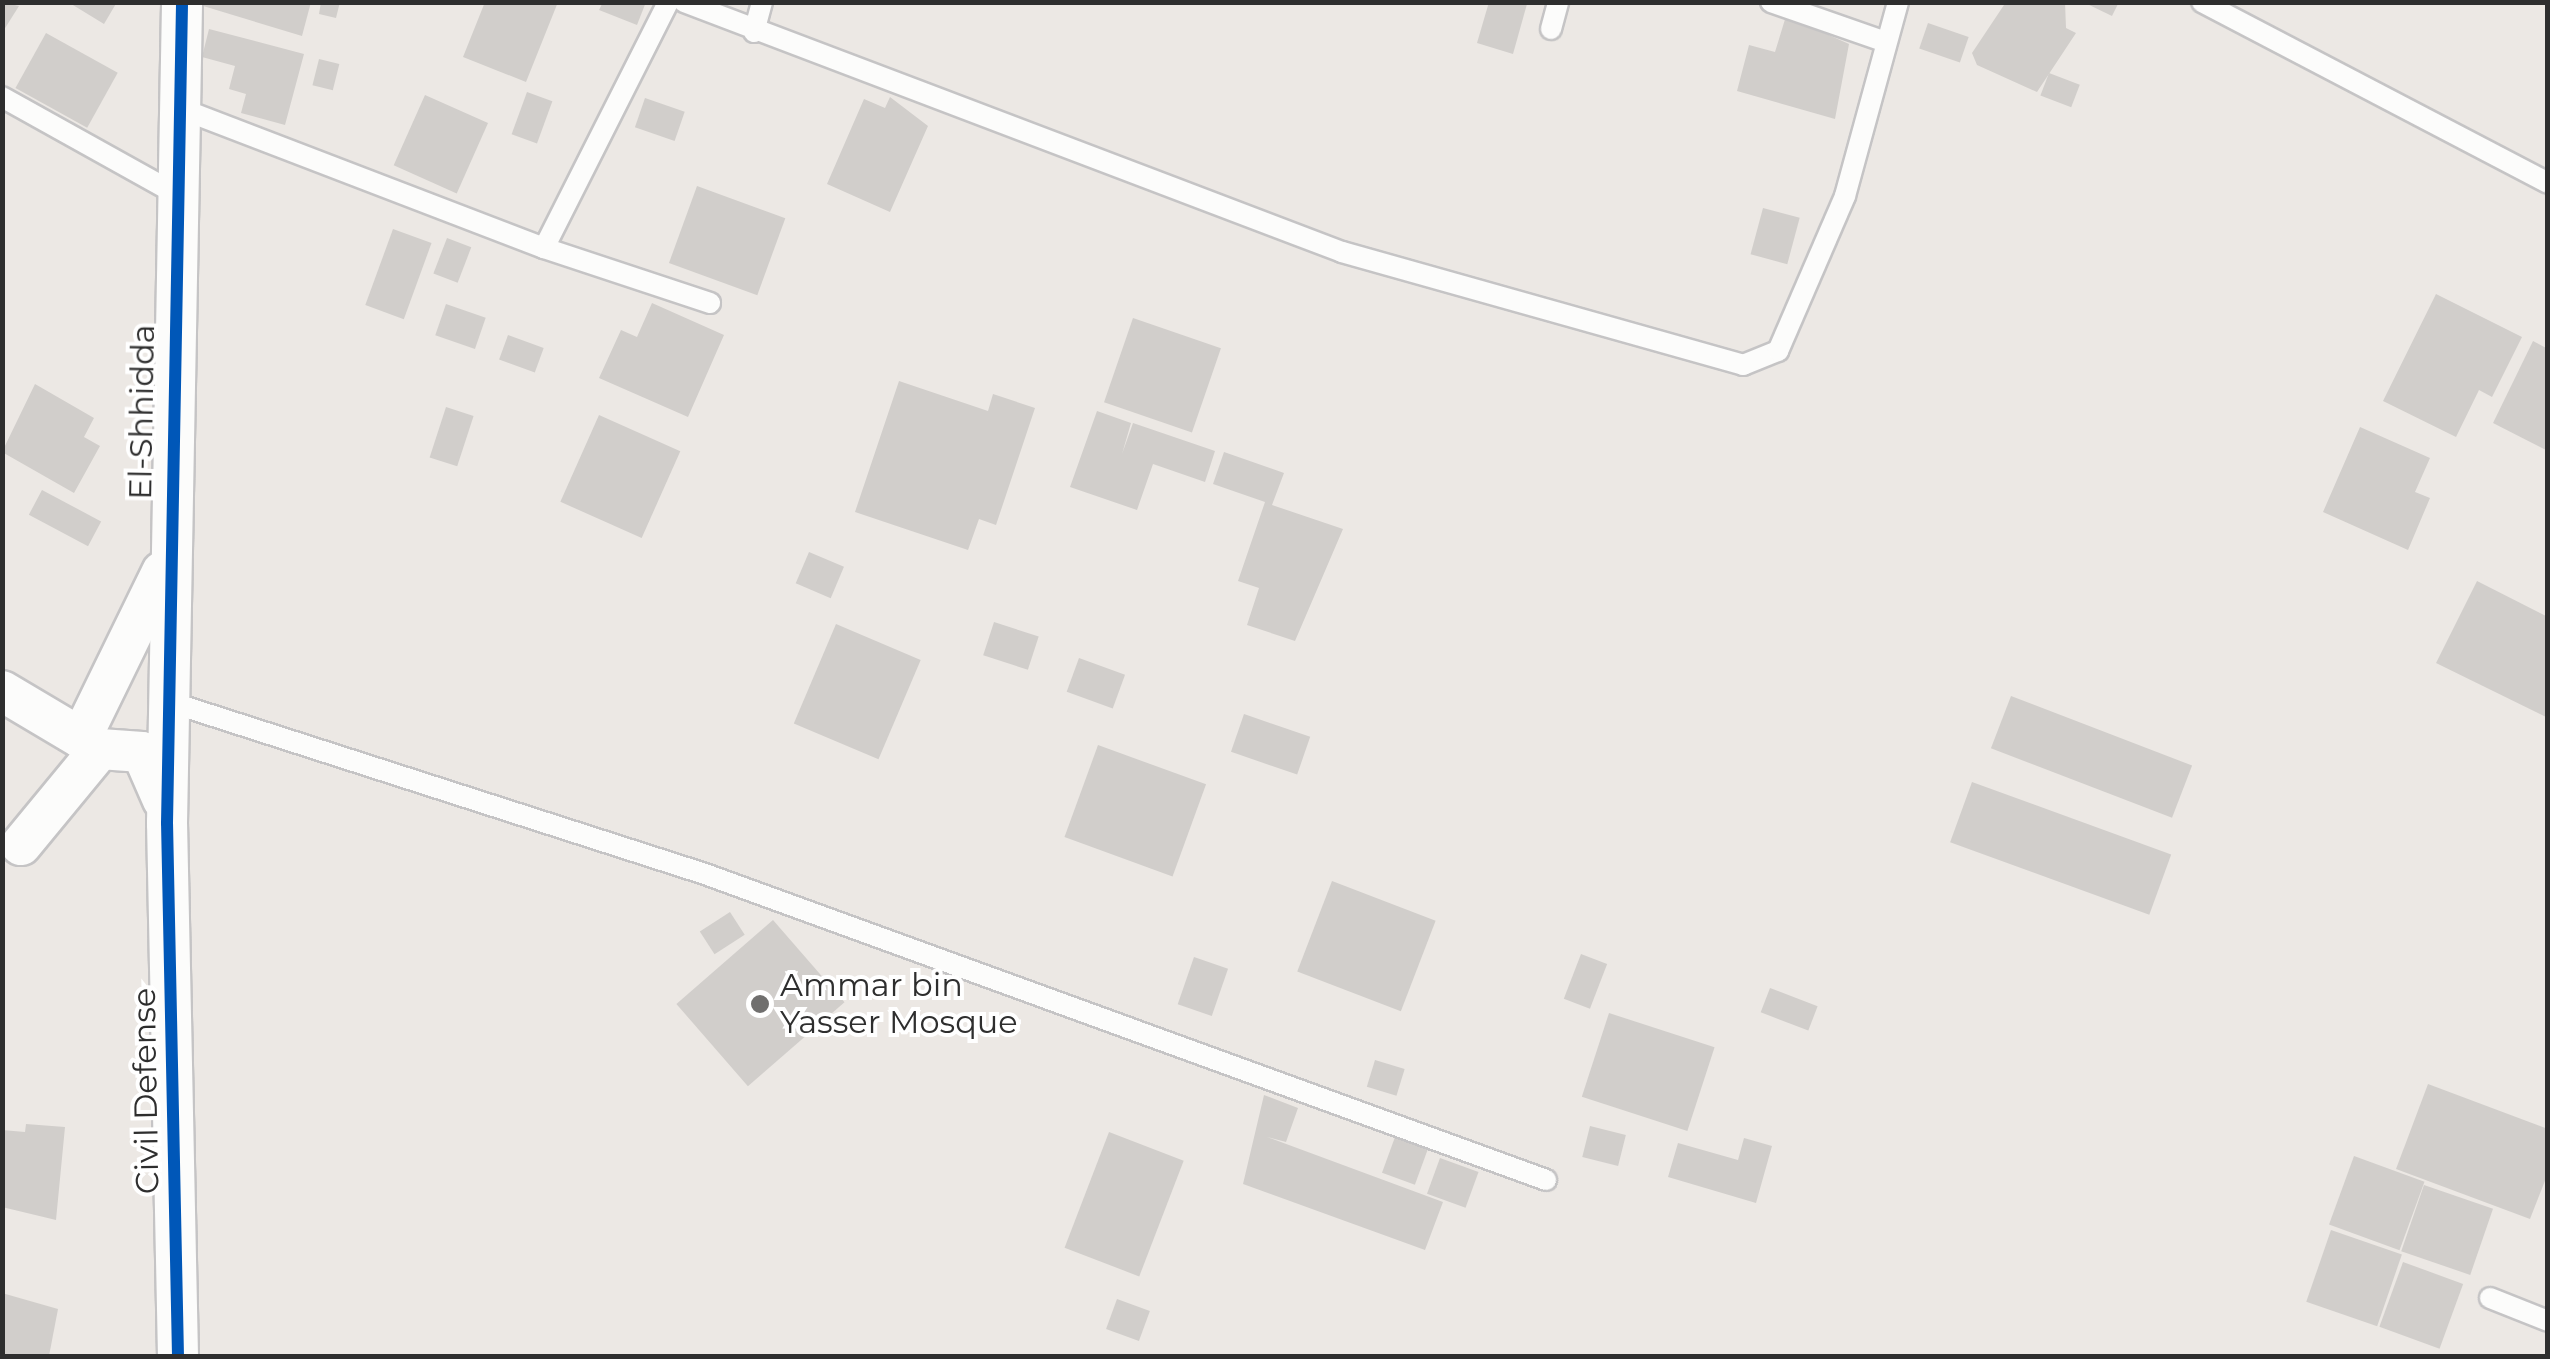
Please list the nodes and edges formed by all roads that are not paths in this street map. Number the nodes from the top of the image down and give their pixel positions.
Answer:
1 (182, 2) edge
2 (668, 2) edge
3 (684, 2) edge
4 (762, 2) edge
5 (1558, 2) edge
6 (1771, 2) edge
7 (1898, 2) edge
8 (2202, 2) edge
9 (1551, 28) dead end
10 (754, 32) junction
11 (1886, 42) junction
12 (2, 97) edge
13 (179, 108) junction
14 (2548, 182) edge
15 (173, 192) junction
16 (544, 248) junction
17 (710, 304) dead end
18 (168, 559) junction
19 (2, 691) edge
20 (170, 702) junction
21 (81, 738) junction
22 (167, 824) junction
23 (12, 860) edge
24 (1546, 1180) dead end
25 (2490, 1298) dead end
26 (2548, 1320) edge
27 (178, 1356) edge

1 - 13 street, El-Shhidda
2 - 16 lane
3 - 10 lane
4 - 10 lane
5 - 9 lane
6 - 11 lane
7 - 11 lane
8 - 14 lane
10 - 11 lane
12 - 15 lane
13 - 15 street, El-Shhidda
13 - 16 lane
15 - 18 street, El-Shhidda
16 - 17 lane
18 - 20 street, El-Shhidda
18 - 21 street
19 - 21 street
20 - 22 street, El-Shhidda
20 - 24 lane
21 - 23 street
22 - 23 street
22 - 27 street, Civil Defense
25 - 26 lane

